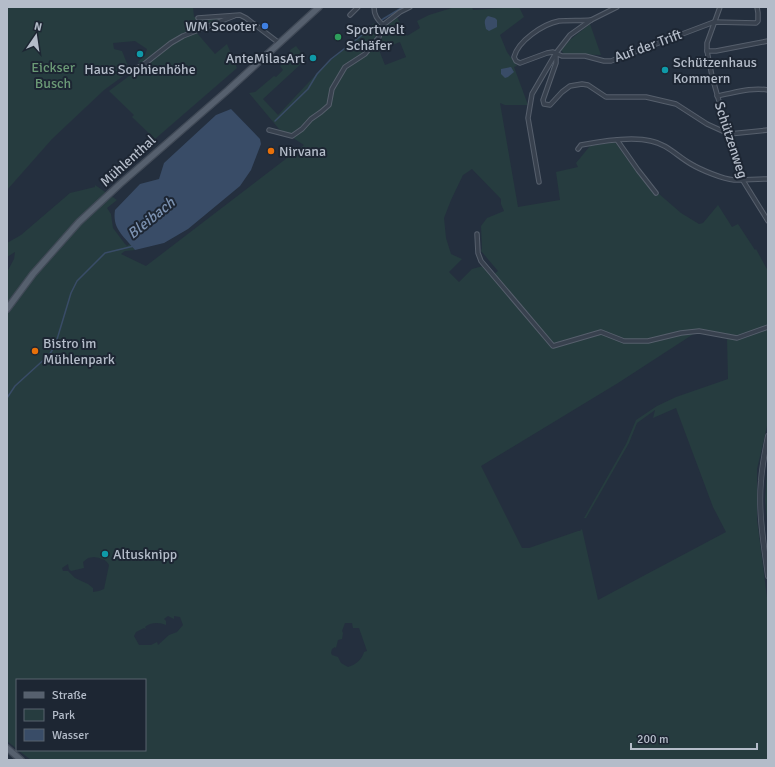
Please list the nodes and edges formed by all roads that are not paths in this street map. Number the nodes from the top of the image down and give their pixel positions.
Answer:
1 (319, 7) edge
2 (358, 7) edge
3 (374, 7) edge
4 (410, 7) edge
5 (617, 7) edge
6 (720, 7) edge
7 (756, 7) edge
8 (350, 15) dead end
9 (234, 16) junction
10 (198, 18) dead end
11 (591, 20) junction
12 (714, 22) junction
13 (380, 23) junction
14 (768, 41) edge
15 (279, 44) junction
16 (707, 51) junction
17 (556, 53) junction
18 (133, 70) dead end
19 (768, 90) edge
20 (717, 96) junction
21 (269, 130) dead end
22 (768, 130) edge
23 (729, 134) junction
24 (617, 140) junction
25 (578, 149) dead end
26 (742, 179) junction
27 (768, 179) edge
28 (539, 182) dead end
29 (656, 193) dead end
30 (768, 221) edge
31 (477, 234) dead end
32 (7, 309) edge
33 (768, 327) edge
34 (768, 436) edge
35 (768, 576) edge
36 (7, 748) edge
37 (22, 760) edge

1 - 15 main road, Mühlenthal
2 - 8 street
3 - 13 street
4 - 13 street
5 - 11 street
6 - 12 street, Schützenweg
7 - 12 street
9 - 10 street
9 - 15 street
9 - 18 street
11 - 17 street
11 - 17 street
12 - 16 street, Schützenweg
12 - 17 street, Auf der Trift
13 - 21 street
14 - 16 street
15 - 32 main road, Mühlenthal
16 - 20 street, Schützenweg
17 - 23 street
17 - 28 street
19 - 20 street
20 - 23 street, Schützenweg
22 - 23 street
23 - 26 street, Schützenweg
24 - 25 street
24 - 26 street
24 - 29 street
26 - 27 street
26 - 30 street, Schützenweg
31 - 33 street
34 - 35 street
36 - 37 main road

